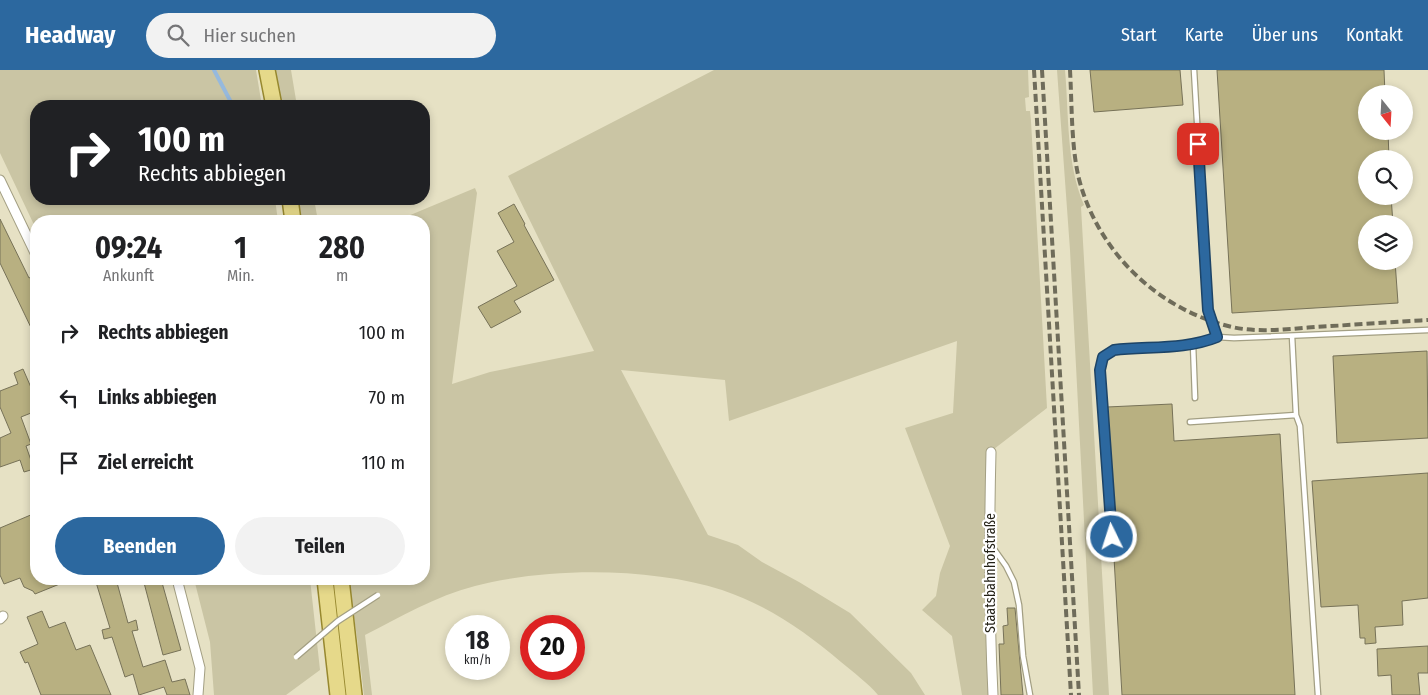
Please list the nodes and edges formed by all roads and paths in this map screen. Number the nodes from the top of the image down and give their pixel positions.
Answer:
1 (263, 70) edge
2 (267, 70) edge
3 (1194, 70) edge
4 (267, 100) edge
5 (273, 100) edge
6 (0, 180) edge
7 (30, 242) edge
8 (1428, 330) edge
9 (1292, 336) junction
10 (1217, 337) junction
11 (1193, 344) junction
12 (1195, 398) dead end
13 (1296, 415) junction
14 (1190, 422) dead end
15 (991, 452) dead end
16 (1112, 537) dead end
17 (989, 542) junction
18 (179, 585) edge
19 (326, 585) edge
20 (342, 585) edge
21 (378, 595) dead end
22 (296, 657) dead end
23 (338, 693) edge
24 (198, 695) edge
25 (354, 695) edge
26 (993, 695) edge
27 (1030, 695) edge
28 (1318, 695) edge

1 - 4 main road
2 - 5 main road
3 - 10 lane
6 - 7 street
8 - 9 lane
9 - 10 lane
9 - 13 lane
10 - 11 lane
11 - 12 lane
11 - 16 lane
13 - 14 lane
13 - 28 lane
15 - 17 street, Staatsbahnhofstraße
17 - 26 street, Staatsbahnhofstraße
17 - 27 lane
18 - 24 street
19 - 23 main road
20 - 25 main road
21 - 22 lane, bridge

